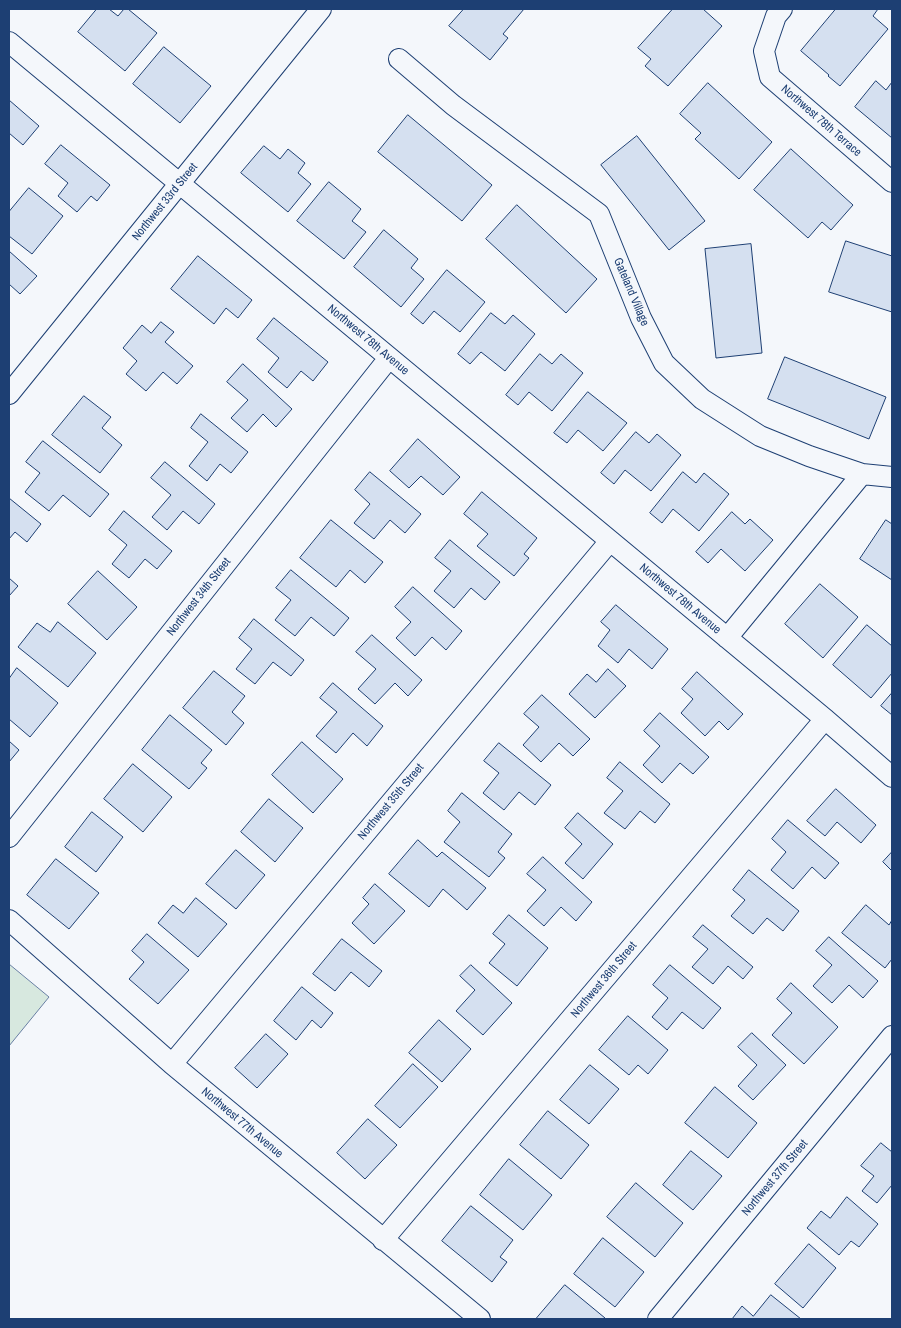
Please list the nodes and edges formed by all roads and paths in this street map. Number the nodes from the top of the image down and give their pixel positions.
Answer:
1 (320, 9) edge
2 (782, 9) edge
3 (9, 42) edge
4 (399, 59) dead end
5 (892, 182) edge
6 (180, 185) junction
7 (389, 358) junction
8 (9, 394) edge
9 (862, 474) junction
10 (892, 475) edge
11 (610, 541) junction
12 (727, 638) junction
13 (825, 719) junction
14 (892, 777) edge
15 (9, 837) edge
16 (9, 920) edge
17 (892, 1036) edge
18 (172, 1064) junction
19 (383, 1240) junction
20 (480, 1319) edge
21 (658, 1319) edge

1 - 6 street, Northwest 33rd Street
2 - 5 street, Northwest 78th Terrace
3 - 6 street, Northwest 78th Avenue
4 - 9 street, Gateland Village
6 - 7 street, Northwest 78th Avenue
6 - 8 street, Northwest 33rd Street
7 - 11 street, Northwest 78th Avenue
7 - 15 street, Northwest 34th Street
9 - 10 street, Gateland Village
9 - 12 street, Northwest 78th Avenue
11 - 12 street, Northwest 78th Avenue
11 - 18 street, Northwest 35th Street
12 - 13 street, Northwest 78th Avenue
13 - 14 street, Northwest 78th Avenue
13 - 19 street, Northwest 36th Street
16 - 18 street, Northwest 77th Avenue
17 - 21 street, Northwest 37th Street
18 - 19 street, Northwest 77th Avenue
19 - 20 street, Northwest 77th Avenue

